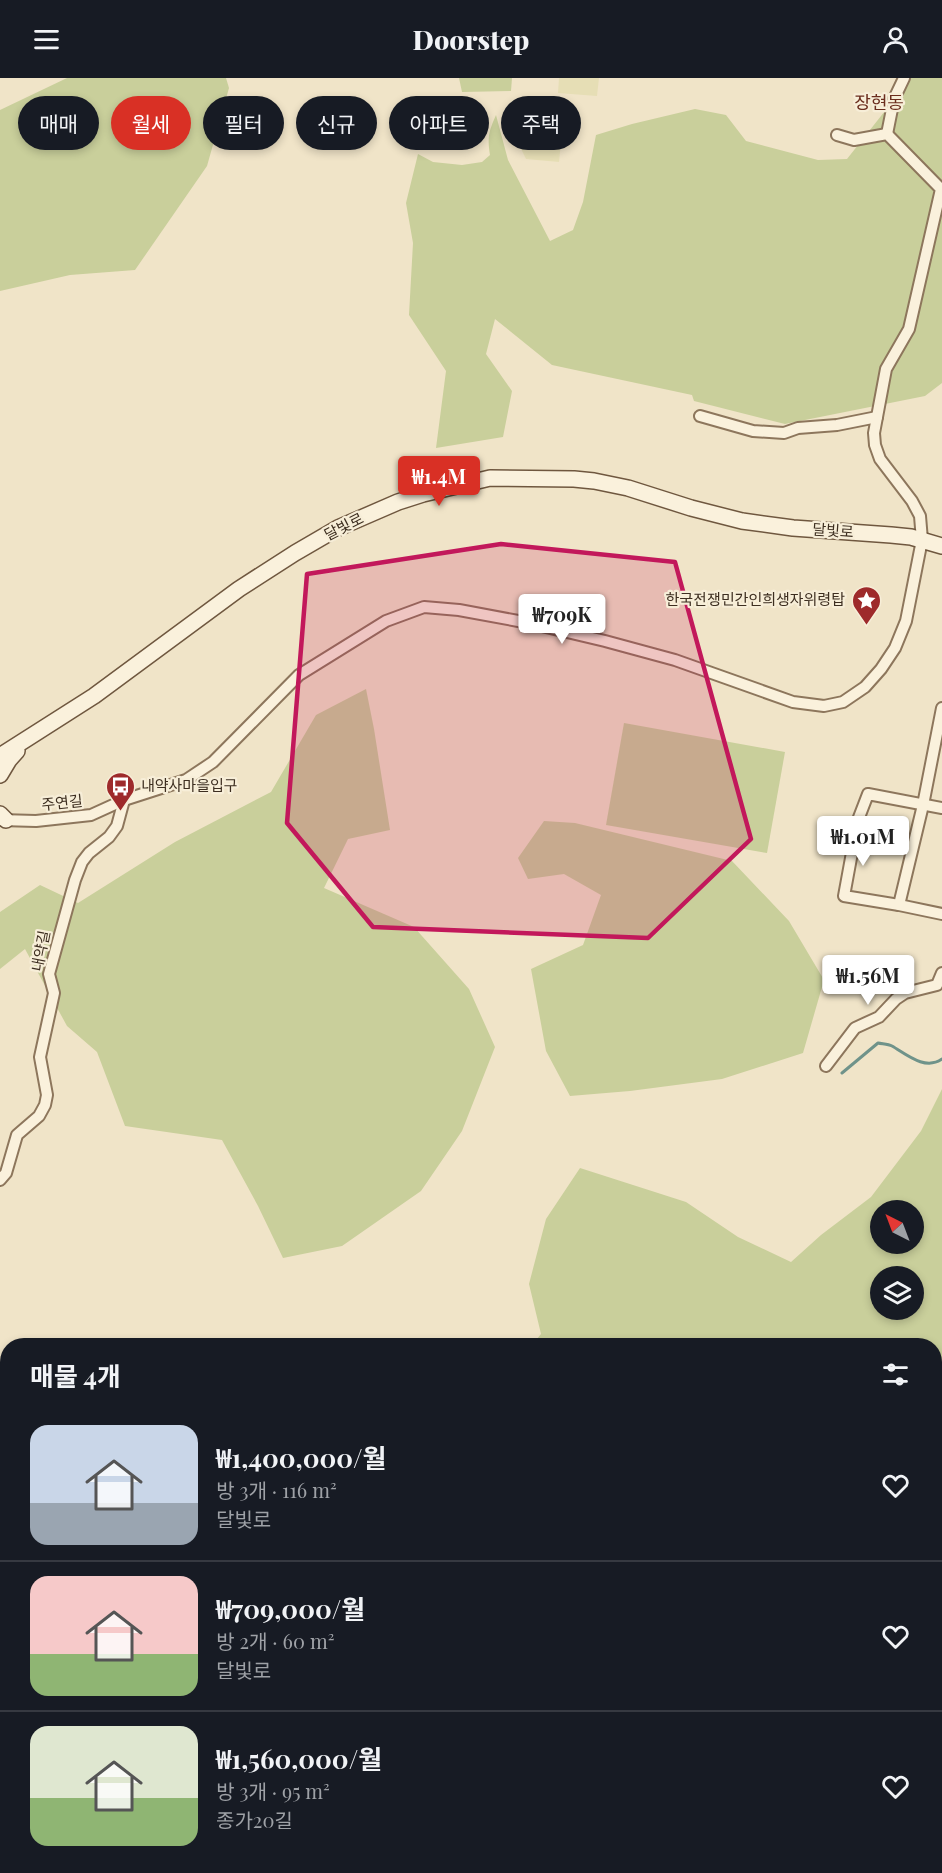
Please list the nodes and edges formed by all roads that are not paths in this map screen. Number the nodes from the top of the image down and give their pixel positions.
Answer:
1 (904, 78) edge
2 (887, 134) junction
3 (837, 135) dead end
4 (700, 416) dead end
5 (877, 417) junction
6 (922, 540) junction
7 (942, 546) edge
8 (942, 708) edge
9 (30, 737) junction
10 (938, 744) edge
11 (0, 756) edge
12 (0, 775) edge
13 (124, 800) junction
14 (922, 805) junction
15 (942, 808) edge
16 (1, 819) edge
17 (899, 905) junction
18 (942, 914) edge
19 (942, 973) edge
20 (826, 1066) dead end
21 (0, 1180) edge

1 - 2 street
2 - 3 street
2 - 5 street
4 - 5 street
5 - 6 street
6 - 7 main road, 달빛로
6 - 9 main road, 달빛로
6 - 13 street
8 - 10 street
9 - 11 main road, 달빛로
9 - 12 main road
10 - 14 street
13 - 16 street, 주연길
13 - 21 street, 내약길
14 - 15 street
14 - 17 street
14 - 17 street
17 - 18 street
19 - 20 street

